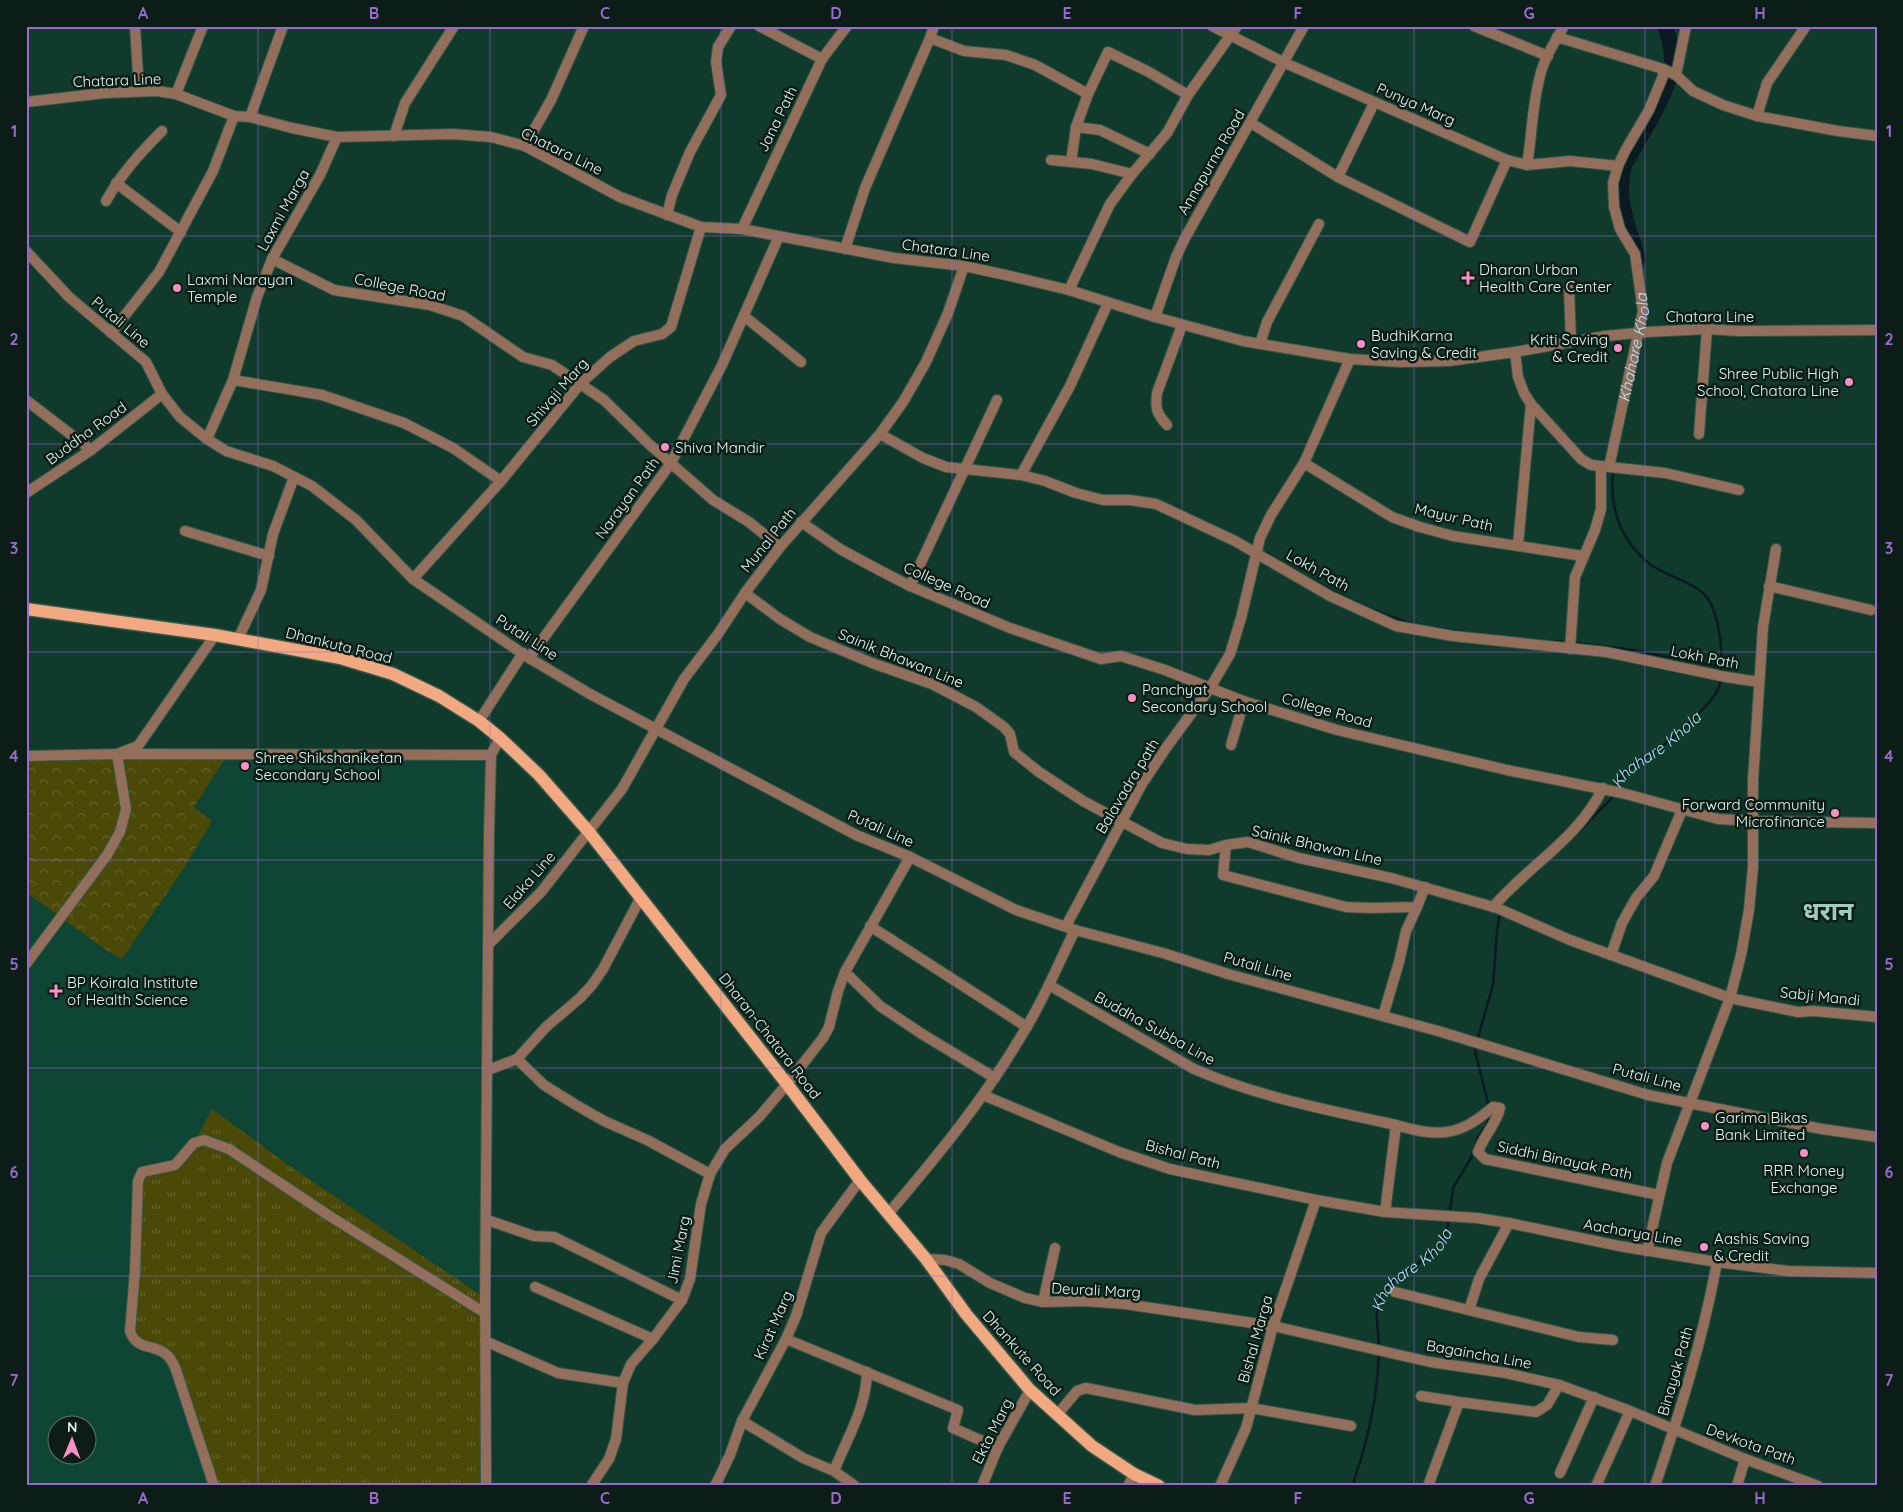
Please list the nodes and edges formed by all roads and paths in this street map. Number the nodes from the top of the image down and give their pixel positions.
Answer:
1 (135, 26) edge
2 (203, 26) edge
3 (283, 26) edge
4 (454, 26) edge
5 (584, 26) edge
6 (731, 26) edge
7 (759, 26) edge
8 (847, 26) edge
9 (934, 26) edge
10 (1212, 26) edge
11 (1237, 26) edge
12 (1304, 26) edge
13 (1474, 26) edge
14 (1564, 26) edge
15 (1686, 26) edge
16 (1806, 26) edge
17 (1230, 35) junction
18 (1557, 37) junction
19 (930, 38) junction
20 (1548, 56) junction
21 (822, 59) junction
22 (1285, 63) junction
23 (1669, 72) junction
24 (139, 91) junction
25 (176, 94) junction
26 (1088, 94) junction
27 (1188, 95) junction
28 (26, 102) edge
29 (1374, 102) junction
30 (234, 116) junction
31 (1757, 116) junction
32 (250, 118) junction
33 (1251, 122) junction
34 (1076, 127) junction
35 (162, 131) dead end
36 (394, 136) junction
37 (1877, 136) edge
38 (337, 137) junction
39 (525, 146) junction
40 (1150, 154) junction
41 (1051, 160) dead end
42 (1507, 160) junction
43 (1071, 162) junction
44 (1527, 165) junction
45 (1618, 166) junction
46 (1132, 174) junction
47 (1338, 176) junction
48 (116, 184) junction
49 (106, 201) dead end
50 (667, 216) junction
51 (1319, 224) dead end
52 (701, 227) junction
53 (742, 229) junction
54 (181, 232) junction
55 (779, 236) junction
56 (845, 249) junction
57 (26, 251) edge
58 (272, 258) junction
59 (964, 266) junction
60 (1569, 289) dead end
61 (1069, 290) junction
62 (1108, 303) junction
63 (744, 316) junction
64 (1155, 317) junction
65 (1182, 325) junction
66 (1707, 329) junction
67 (1877, 330) edge
68 (1642, 332) junction
69 (111, 333) junction
70 (1571, 342) junction
71 (1260, 344) junction
72 (1515, 352) junction
73 (1350, 359) junction
74 (802, 362) dead end
75 (233, 380) junction
76 (581, 383) junction
77 (162, 394) junction
78 (26, 400) edge
79 (997, 400) dead end
80 (1530, 404) junction
81 (1167, 425) dead end
82 (880, 434) junction
83 (1699, 434) dead end
84 (207, 439) junction
85 (91, 450) junction
86 (671, 463) junction
87 (1304, 463) junction
88 (1609, 467) junction
89 (965, 470) junction
90 (1021, 475) junction
91 (294, 477) junction
92 (501, 481) junction
93 (1739, 490) dead end
94 (26, 493) edge
95 (801, 522) junction
96 (185, 531) dead end
97 (1518, 545) junction
98 (780, 547) junction
99 (1776, 550) dead end
100 (1256, 552) junction
101 (268, 556) junction
102 (1583, 556) junction
103 (413, 579) junction
104 (910, 586) junction
105 (1769, 586) junction
106 (745, 593) junction
107 (26, 609) edge
108 (1871, 610) dead end
109 (215, 635) junction
110 (238, 638) junction
111 (1570, 648) junction
112 (526, 655) junction
113 (1760, 682) junction
114 (1210, 688) junction
115 (1244, 701) junction
116 (479, 721) junction
117 (656, 729) junction
118 (500, 738) junction
119 (1232, 745) dead end
120 (117, 754) junction
121 (491, 755) junction
122 (26, 756) edge
123 (1605, 789) junction
124 (1682, 810) junction
125 (1754, 821) junction
126 (1121, 822) junction
127 (1877, 823) edge
128 (589, 832) junction
129 (1226, 845) junction
130 (910, 857) junction
131 (1425, 887) junction
132 (641, 897) junction
133 (1417, 907) junction
134 (1499, 909) junction
135 (870, 926) junction
136 (1071, 928) junction
137 (488, 945) junction
138 (1611, 955) junction
139 (26, 964) edge
140 (845, 972) junction
141 (1049, 985) junction
142 (1730, 998) junction
143 (1383, 1016) junction
144 (1877, 1017) edge
145 (1027, 1027) junction
146 (517, 1059) junction
147 (488, 1070) junction
148 (995, 1078) junction
149 (787, 1084) junction
150 (984, 1095) junction
151 (1690, 1104) junction
152 (1396, 1125) junction
153 (1877, 1137) edge
154 (710, 1174) junction
155 (860, 1180) junction
156 (1659, 1195) junction
157 (1316, 1200) junction
158 (1385, 1212) junction
159 (888, 1214) junction
160 (487, 1220) junction
161 (1509, 1223) junction
162 (1055, 1248) dead end
163 (1647, 1251) junction
164 (926, 1259) junction
165 (1717, 1262) junction
166 (1877, 1273) edge
167 (535, 1287) dead end
168 (1395, 1292) dead end
169 (682, 1300) junction
170 (1043, 1302) junction
171 (1469, 1310) junction
172 (485, 1314) junction
173 (1273, 1326) junction
174 (653, 1339) junction
175 (786, 1339) junction
176 (1613, 1340) dead end
177 (485, 1341) junction
178 (867, 1372) junction
179 (623, 1383) junction
180 (1559, 1385) junction
181 (1030, 1390) junction
182 (1421, 1396) dead end
183 (1594, 1397) junction
184 (1459, 1402) junction
185 (1251, 1408) junction
186 (1630, 1411) junction
187 (1058, 1415) junction
188 (742, 1421) junction
189 (1351, 1426) dead end
190 (1674, 1430) junction
191 (998, 1448) junction
192 (1745, 1459) junction
193 (834, 1471) junction
194 (1560, 1473) dead end
195 (1134, 1474) junction
196 (1802, 1482) edge
197 (214, 1486) edge
198 (486, 1486) edge
199 (591, 1486) edge
200 (715, 1486) edge
201 (855, 1486) edge
202 (982, 1486) edge
203 (1128, 1486) edge
204 (1158, 1486) edge
205 (1220, 1486) edge
206 (1428, 1486) edge
207 (1596, 1486) edge
208 (1655, 1486) edge
209 (1737, 1486) edge
210 (1818, 1486) edge

1 - 24 street
2 - 25 street
3 - 32 street
4 - 36 street
5 - 39 street
6 - 50 street
7 - 21 street
8 - 21 street, Jana Path
9 - 19 street
10 - 17 street, Punya Marg
11 - 17 street
12 - 22 street, Annapurna Road
13 - 20 street
14 - 18 street
15 - 23 street
16 - 31 street
17 - 22 street, Punya Marg
17 - 27 street
18 - 20 street
18 - 23 street
19 - 26 street
19 - 56 street
20 - 44 street
21 - 53 street, Jana Path
22 - 29 street, Punya Marg
22 - 33 street, Annapurna Road
23 - 31 street
23 - 45 street
24 - 25 street, Chatara Line
24 - 28 street, Chatara Line
25 - 30 street, Chatara Line
26 - 27 street
26 - 34 street
27 - 40 street
29 - 42 street, Punya Marg
29 - 47 street
30 - 32 street, Chatara Line
30 - 54 street
31 - 37 street
32 - 38 street, Chatara Line
33 - 47 street
33 - 64 street, Annapurna Road
34 - 40 street
34 - 43 street
35 - 48 street
36 - 38 street, Chatara Line
36 - 39 street, Chatara Line
38 - 58 street, Laxmi Marga
39 - 50 street, Chatara Line
40 - 46 street
41 - 43 street
42 - 44 street, Punya Marg
42 - 47 street
43 - 46 street
44 - 45 street, Punya Marg
45 - 68 street
46 - 61 street
48 - 49 street
48 - 54 street
50 - 52 street, Chatara Line
51 - 71 street
52 - 53 street, Chatara Line
52 - 76 street, Shivaji Marg
53 - 55 street, Chatara Line
54 - 69 street
55 - 56 street, Chatara Line
55 - 63 street, Narayan Path
56 - 59 street, Chatara Line
57 - 69 street, Putali Line
58 - 75 street, Laxmi Marga
58 - 76 street, College Road
59 - 61 street, Chatara Line
59 - 82 street, Munal Path
60 - 70 street
61 - 62 street, Chatara Line
62 - 64 street, Chatara Line
62 - 90 street
63 - 74 street
63 - 86 street, Narayan Path
64 - 65 street, Chatara Line
65 - 71 street, Chatara Line
65 - 81 street
66 - 67 street, Chatara Line
66 - 68 street, Chatara Line
66 - 83 street
68 - 70 street, Chatara Line
68 - 88 street
69 - 77 street, Putali Line
70 - 72 street, Chatara Line
71 - 73 street, Chatara Line
72 - 73 street, Chatara Line
72 - 80 street
73 - 87 street, Balavadra path
75 - 84 street, Laxmi Marga
75 - 92 street
76 - 86 street, College Road
76 - 92 street, Shivaji Marg
77 - 84 street, Putali Line
77 - 85 street, Buddha Road
78 - 85 street
79 - 89 street
80 - 88 street
80 - 97 street
82 - 89 street, Lokh Path
82 - 95 street, Munal Path
84 - 91 street, Putali Line
85 - 94 street, Buddha Road
86 - 98 street, College Road
86 - 112 street, Narayan Path
87 - 97 street, Mayur Path
87 - 100 street, Balavadra path
88 - 93 street
88 - 102 street
89 - 90 street, Lokh Path
89 - 104 street
90 - 100 street, Lokh Path
91 - 101 street
91 - 103 street, Putali Line
92 - 103 street, Shivaji Marg
95 - 98 street, Munal Path
95 - 104 street, College Road
96 - 101 street
97 - 102 street, Mayur Path
98 - 106 street, Munal Path
99 - 105 street
100 - 111 street, Lokh Path
100 - 114 street, Balavadra path
101 - 110 street
102 - 111 street
103 - 112 street, Putali Line
104 - 114 street, College Road
105 - 108 street
105 - 113 street
106 - 117 street, Munal Path
106 - 126 street, Sainik Bhawan Line
107 - 109 main road, Dhankuta Road
109 - 110 main road, Dhankuta Road
109 - 120 street
110 - 116 main road, Dhankuta Road
111 - 113 street, Lokh Path
112 - 116 street, Narayan Path
112 - 117 street, Putali Line
113 - 125 street
114 - 115 street, College Road
114 - 126 street, Balavadra path
115 - 119 street
115 - 123 street, College Road
116 - 118 main road, Dhankuta Road
117 - 128 street, Munal Path
117 - 130 street, Putali Line
118 - 121 street
118 - 128 main road, Dhankuta Road
120 - 121 street
120 - 122 street
120 - 139 street
121 - 137 street
123 - 124 street, College Road
123 - 134 street
124 - 125 street, College Road
124 - 138 street
125 - 127 street, College Road
125 - 142 street
126 - 129 street, Sainik Bhawan Line
126 - 136 street, Balavadra path
128 - 132 main road, Dharan-Chatara Road
128 - 137 street, Elaka Line
129 - 131 street, Sainik Bhawan Line
129 - 133 street
130 - 135 street, Jimi Marg
130 - 136 street, Putali Line
131 - 133 street
131 - 134 street, Sainik Bhawan Line
132 - 146 street
132 - 149 main road, Dharan-Chatara Road
133 - 143 street
134 - 138 street, Sainik Bhawan Line
135 - 140 street, Jimi Marg
135 - 145 street
136 - 141 street, Balavadra path
136 - 143 street, Putali Line
137 - 147 street
138 - 142 street, Sainik Bhawan Line
140 - 148 street
140 - 149 street, Jimi Marg
141 - 145 street, Balavadra path
141 - 152 street, Buddha Subba Line
142 - 144 street, Sabji Mandi
142 - 151 street
143 - 151 street, Putali Line
145 - 148 street, Balavadra path
146 - 147 street
146 - 154 street
147 - 160 street
148 - 150 street, Balavadra path
149 - 154 street, Jimi Marg
149 - 155 main road, Dharan-Chatara Road
150 - 157 street, Bishal Path
150 - 159 street, Balavadra path
151 - 153 street, Putali Line
151 - 156 street
152 - 156 street, Siddhi Binayak Path
152 - 158 street
154 - 169 street, Jimi Marg
155 - 159 main road, Dharan-Chatara Road
155 - 175 street, Kirat Marg
156 - 163 street
157 - 158 street, Bishal Path
157 - 173 street, Bishal Marga
158 - 161 street, Aacharya Line
159 - 164 main road, Dharan-Chatara Road
160 - 169 street
160 - 172 street
161 - 163 street, Aacharya Line
161 - 171 street
162 - 170 street
163 - 165 street, Aacharya Line
164 - 170 street, Deurali Marg
164 - 181 main road, Dhankute Road
165 - 166 street, Aacharya Line
165 - 190 street, Binayak Path
167 - 174 street
168 - 171 street
169 - 174 street, Jimi Marg
170 - 173 street, Deurali Marg
171 - 176 street
172 - 177 street
172 - 197 street
173 - 180 street, Bagaincha Line
173 - 185 street, Bishal Marga
174 - 179 street, Jimi Marg
175 - 178 street
175 - 188 street, Kirat Marg
177 - 179 street
177 - 198 street
178 - 191 street
178 - 193 street
179 - 199 street, Jimi Marg
180 - 183 street, Bagaincha Line
180 - 184 street
181 - 187 main road, Dhankute Road
181 - 191 street, Ekta Marg
182 - 184 street
183 - 186 street, Bagaincha Line
183 - 194 street
184 - 206 street
185 - 187 street
185 - 189 street
185 - 205 street, Bishal Marga
186 - 190 street, Bagaincha Line
186 - 207 street
187 - 195 main road, Dhankute Road
188 - 193 street
188 - 200 street, Kirat Marg
190 - 192 street, Devkota Path
190 - 208 street, Binayak Path
191 - 202 street, Ekta Marg
192 - 196 street, Devkota Path
192 - 209 street
193 - 201 street
195 - 203 street
195 - 204 main road, Dhankute Road
196 - 210 street, Devkota Path

